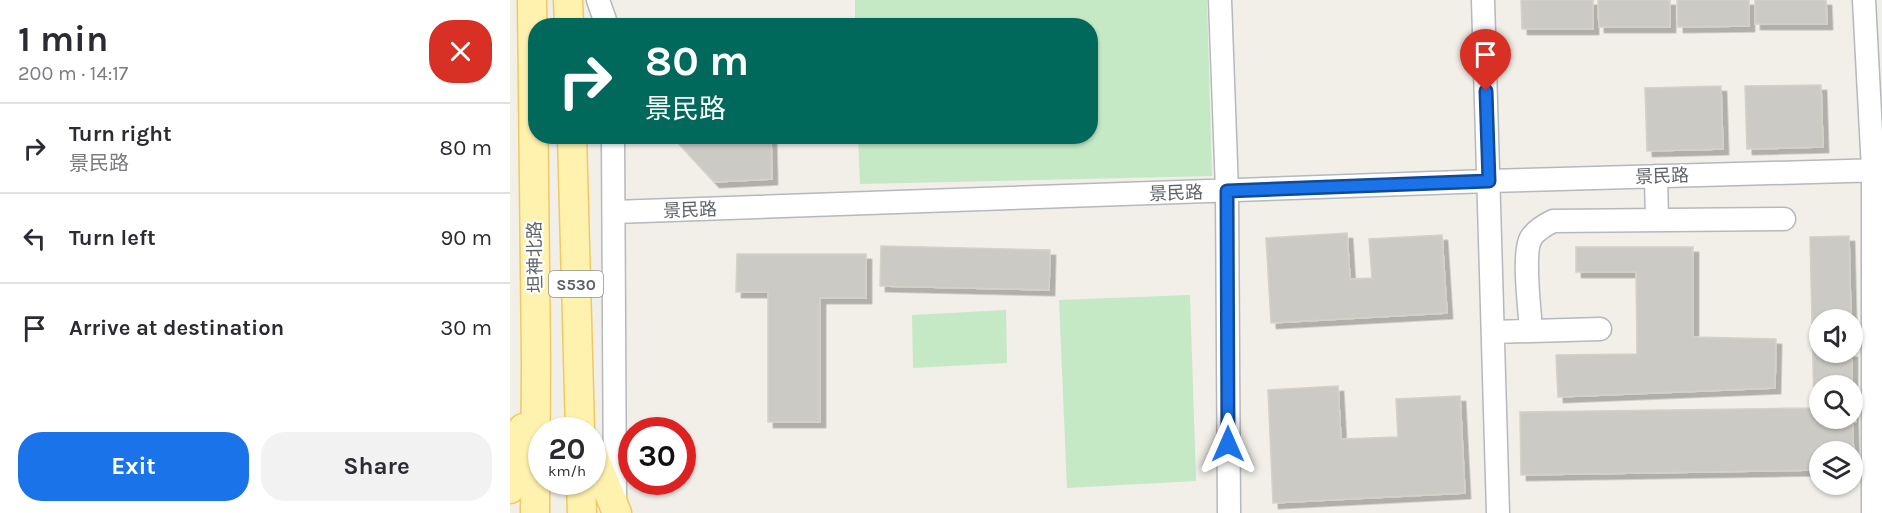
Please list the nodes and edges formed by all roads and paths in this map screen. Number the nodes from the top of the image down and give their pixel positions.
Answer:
1 (532, 0) edge
2 (568, 0) edge
3 (598, 0) edge
4 (1220, 0) edge
5 (1483, 0) edge
6 (1864, 0) edge
7 (532, 18) edge
8 (569, 18) edge
9 (604, 18) edge
10 (534, 144) edge
11 (572, 144) edge
12 (613, 144) edge
13 (1877, 170) edge
14 (1656, 176) junction
15 (1489, 181) junction
16 (1227, 191) junction
17 (614, 212) junction
18 (1785, 219) dead end
19 (1656, 220) junction
20 (1600, 329) dead end
21 (1531, 331) junction
22 (1493, 332) junction
23 (536, 362) junction
24 (581, 417) edge
25 (606, 487) edge
26 (510, 489) edge
27 (581, 495) edge
28 (616, 512) edge
29 (534, 513) edge
30 (582, 513) edge
31 (1229, 513) edge
32 (1498, 513) edge
33 (1873, 513) edge

1 - 7 main road, 坦神北路 / S530
2 - 8 main road
3 - 9 street
4 - 16 street
5 - 15 street
6 - 13 street
10 - 23 main road, 坦神北路 / S530
11 - 24 main road, S530
12 - 17 street
13 - 14 street, 景民路
13 - 33 street
14 - 15 street, 景民路
14 - 19 street
15 - 16 street, 景民路
15 - 22 street
16 - 17 street, 景民路
16 - 31 street
17 - 28 street
18 - 19 street
19 - 21 street
20 - 21 street
21 - 22 street
22 - 32 street
23 - 26 main road
23 - 29 main road, 坦神北路 / S530
25 - 28 main road
27 - 30 main road

